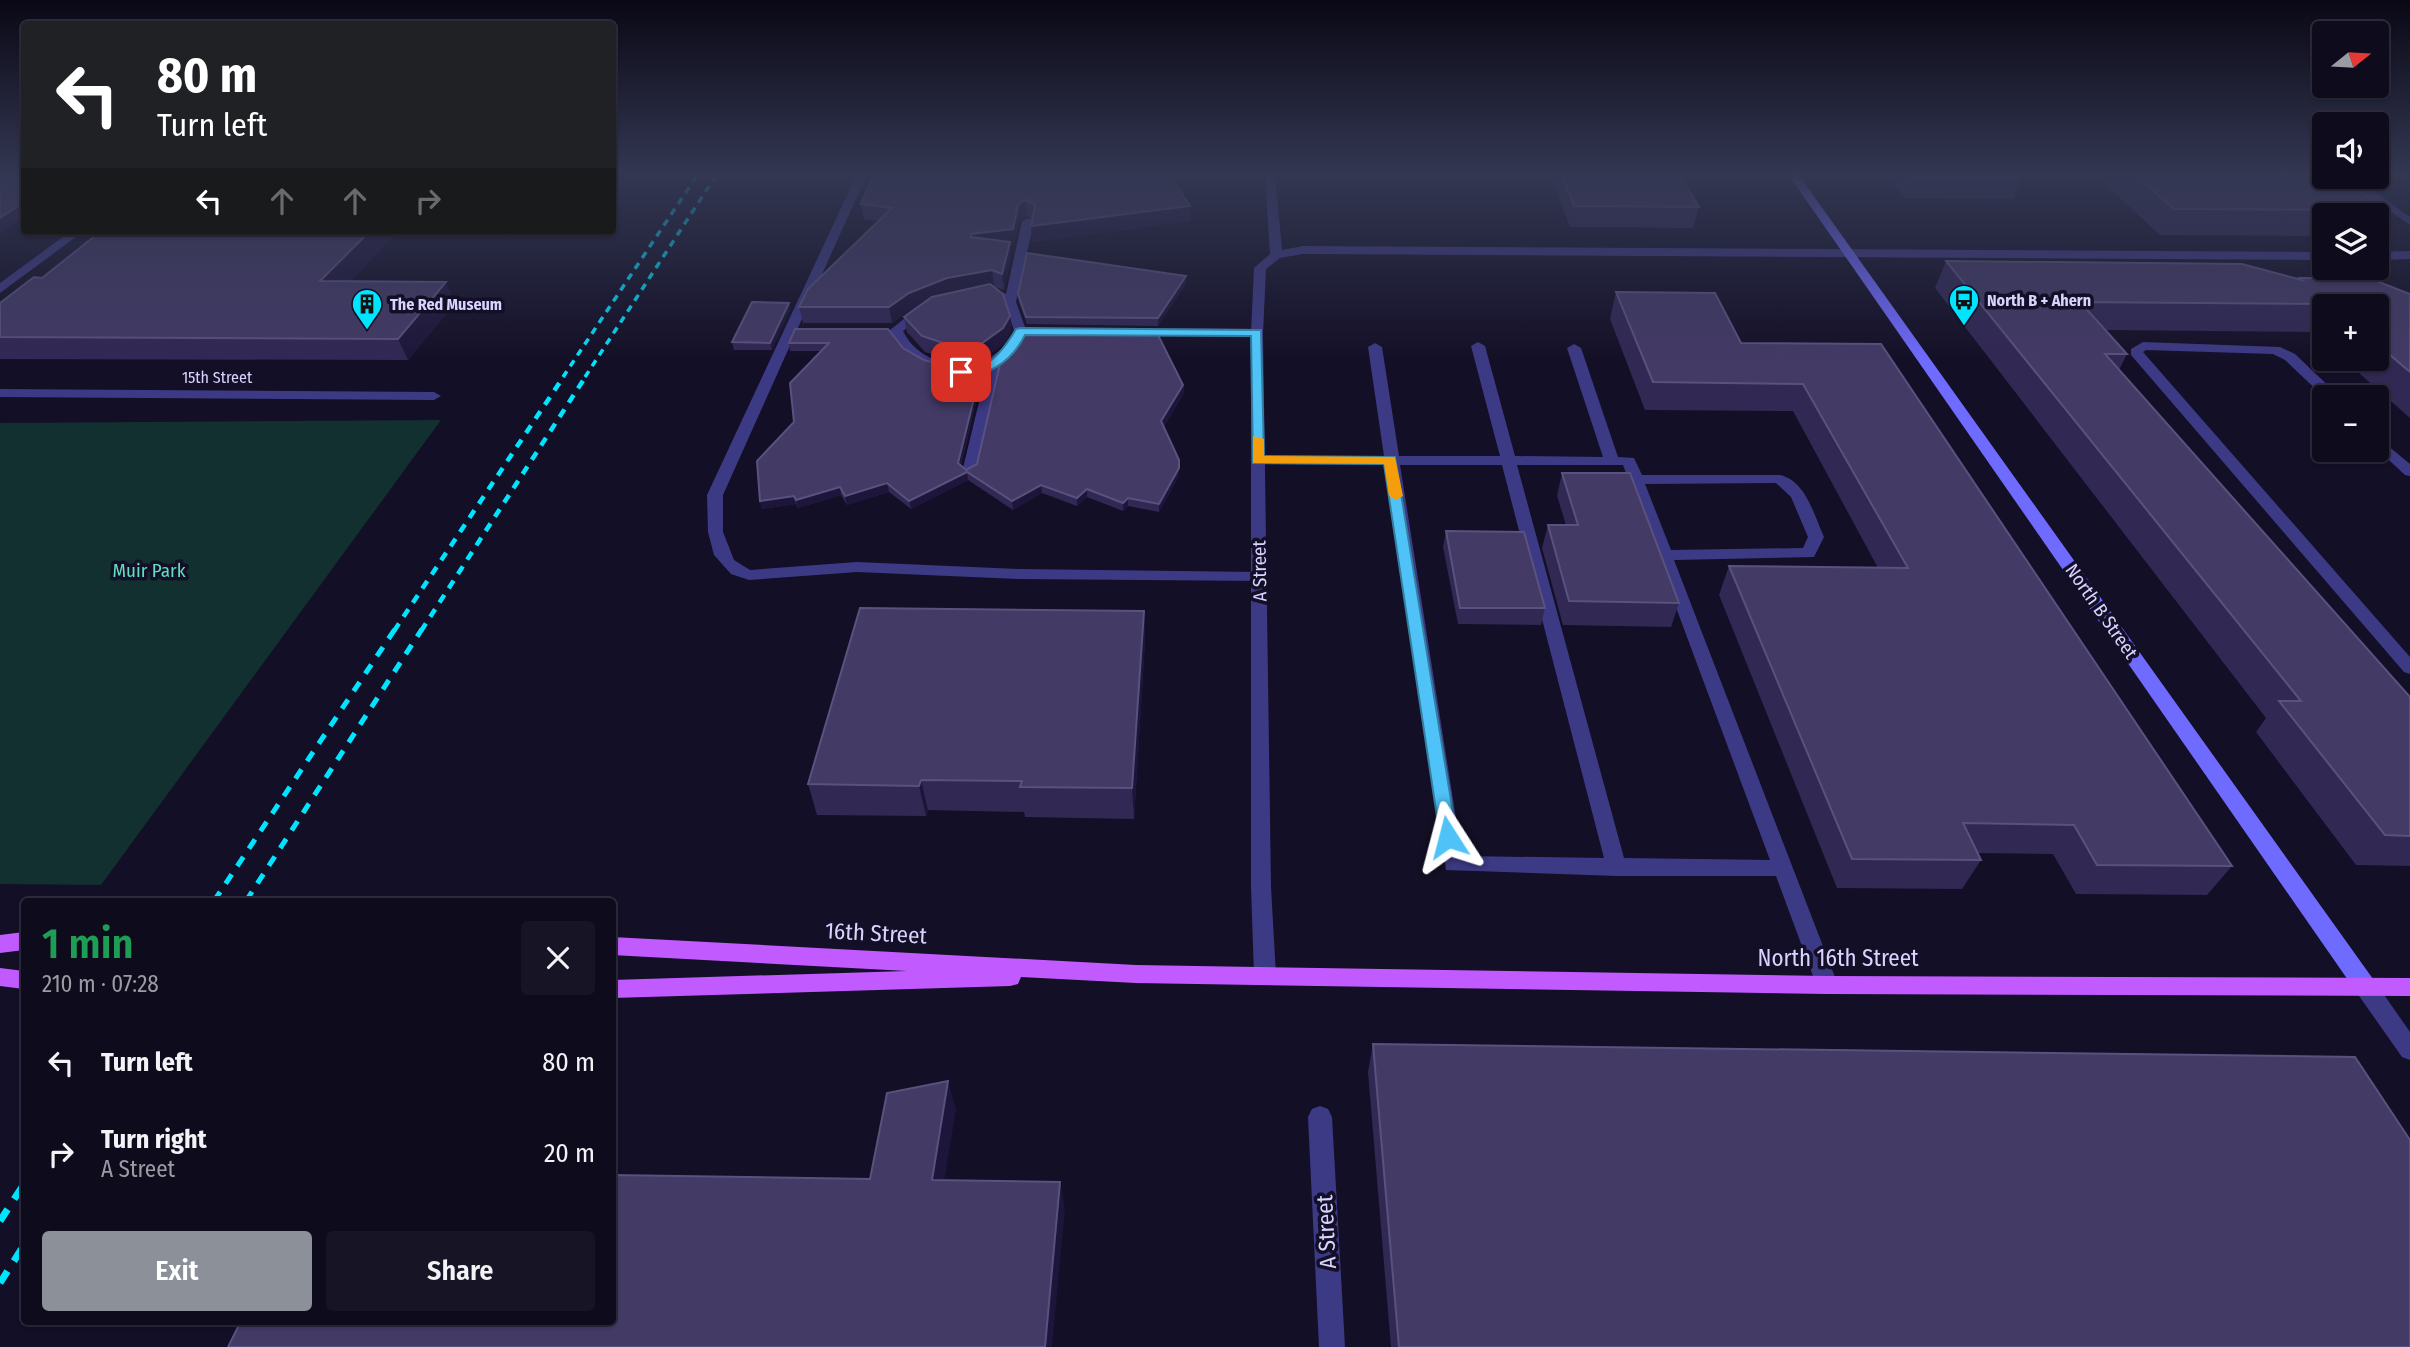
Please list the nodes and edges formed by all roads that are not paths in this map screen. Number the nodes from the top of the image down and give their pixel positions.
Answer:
1 (70, 237) edge
2 (836, 237) edge
3 (1024, 237) edge
4 (1275, 237) edge
5 (1838, 237) edge
6 (1850, 253) junction
7 (1276, 255) junction
8 (2410, 255) edge
9 (2312, 256) edge
10 (2389, 256) edge
11 (0, 289) edge
12 (970, 296) edge
13 (1010, 302) junction
14 (937, 304) edge
15 (1020, 331) junction
16 (1062, 332) edge
17 (1118, 332) edge
18 (1256, 333) junction
19 (1478, 346) dead end
20 (1375, 347) dead end
21 (1574, 348) dead end
22 (995, 362) junction
23 (2319, 385) edge
24 (0, 393) edge
25 (434, 396) dead end
26 (2389, 452) edge
27 (1257, 460) junction
28 (1390, 460) junction
29 (1509, 460) junction
30 (1612, 461) junction
31 (969, 472) edge
32 (2410, 472) edge
33 (1636, 480) junction
34 (1665, 555) junction
35 (1259, 577) junction
36 (2410, 668) edge
37 (1617, 868) junction
38 (1783, 868) junction
39 (21, 942) edge
40 (0, 943) edge
41 (616, 946) edge
42 (1136, 974) junction
43 (1265, 975) junction
44 (0, 977) edge
45 (21, 980) edge
46 (1827, 985) junction
47 (2365, 986) junction
48 (2410, 987) edge
49 (616, 989) edge
50 (2410, 1049) edge
51 (1320, 1117) dead end
52 (1332, 1347) edge

1 - 11 street
2 - 35 street
3 - 13 street
4 - 7 street
5 - 6 street, North B Street
6 - 7 street
6 - 9 street
6 - 47 street, North B Street
7 - 18 street, A Street
8 - 10 street
12 - 13 street
13 - 15 street
14 - 22 street
15 - 16 street
15 - 22 street
17 - 18 street
18 - 27 street, A Street
19 - 29 street
20 - 28 street
21 - 30 street
22 - 31 street
23 - 36 street
24 - 25 street, 15th Street
26 - 32 street
27 - 28 street
27 - 35 street, A Street
28 - 29 street
28 - 37 street
29 - 30 street
29 - 37 street
30 - 33 street
33 - 34 street
33 - 34 street
34 - 38 street
35 - 43 street, A Street
37 - 38 street
38 - 46 street
39 - 40 main road
41 - 42 main road, 16th Street
42 - 43 main road, 16th Street
42 - 49 main road, 16th Street
43 - 46 main road, North 16th Street
44 - 45 main road
46 - 47 main road, North 16th Street
47 - 48 main road, North 16th Street
47 - 50 street, North B Street
51 - 52 street, A Street

